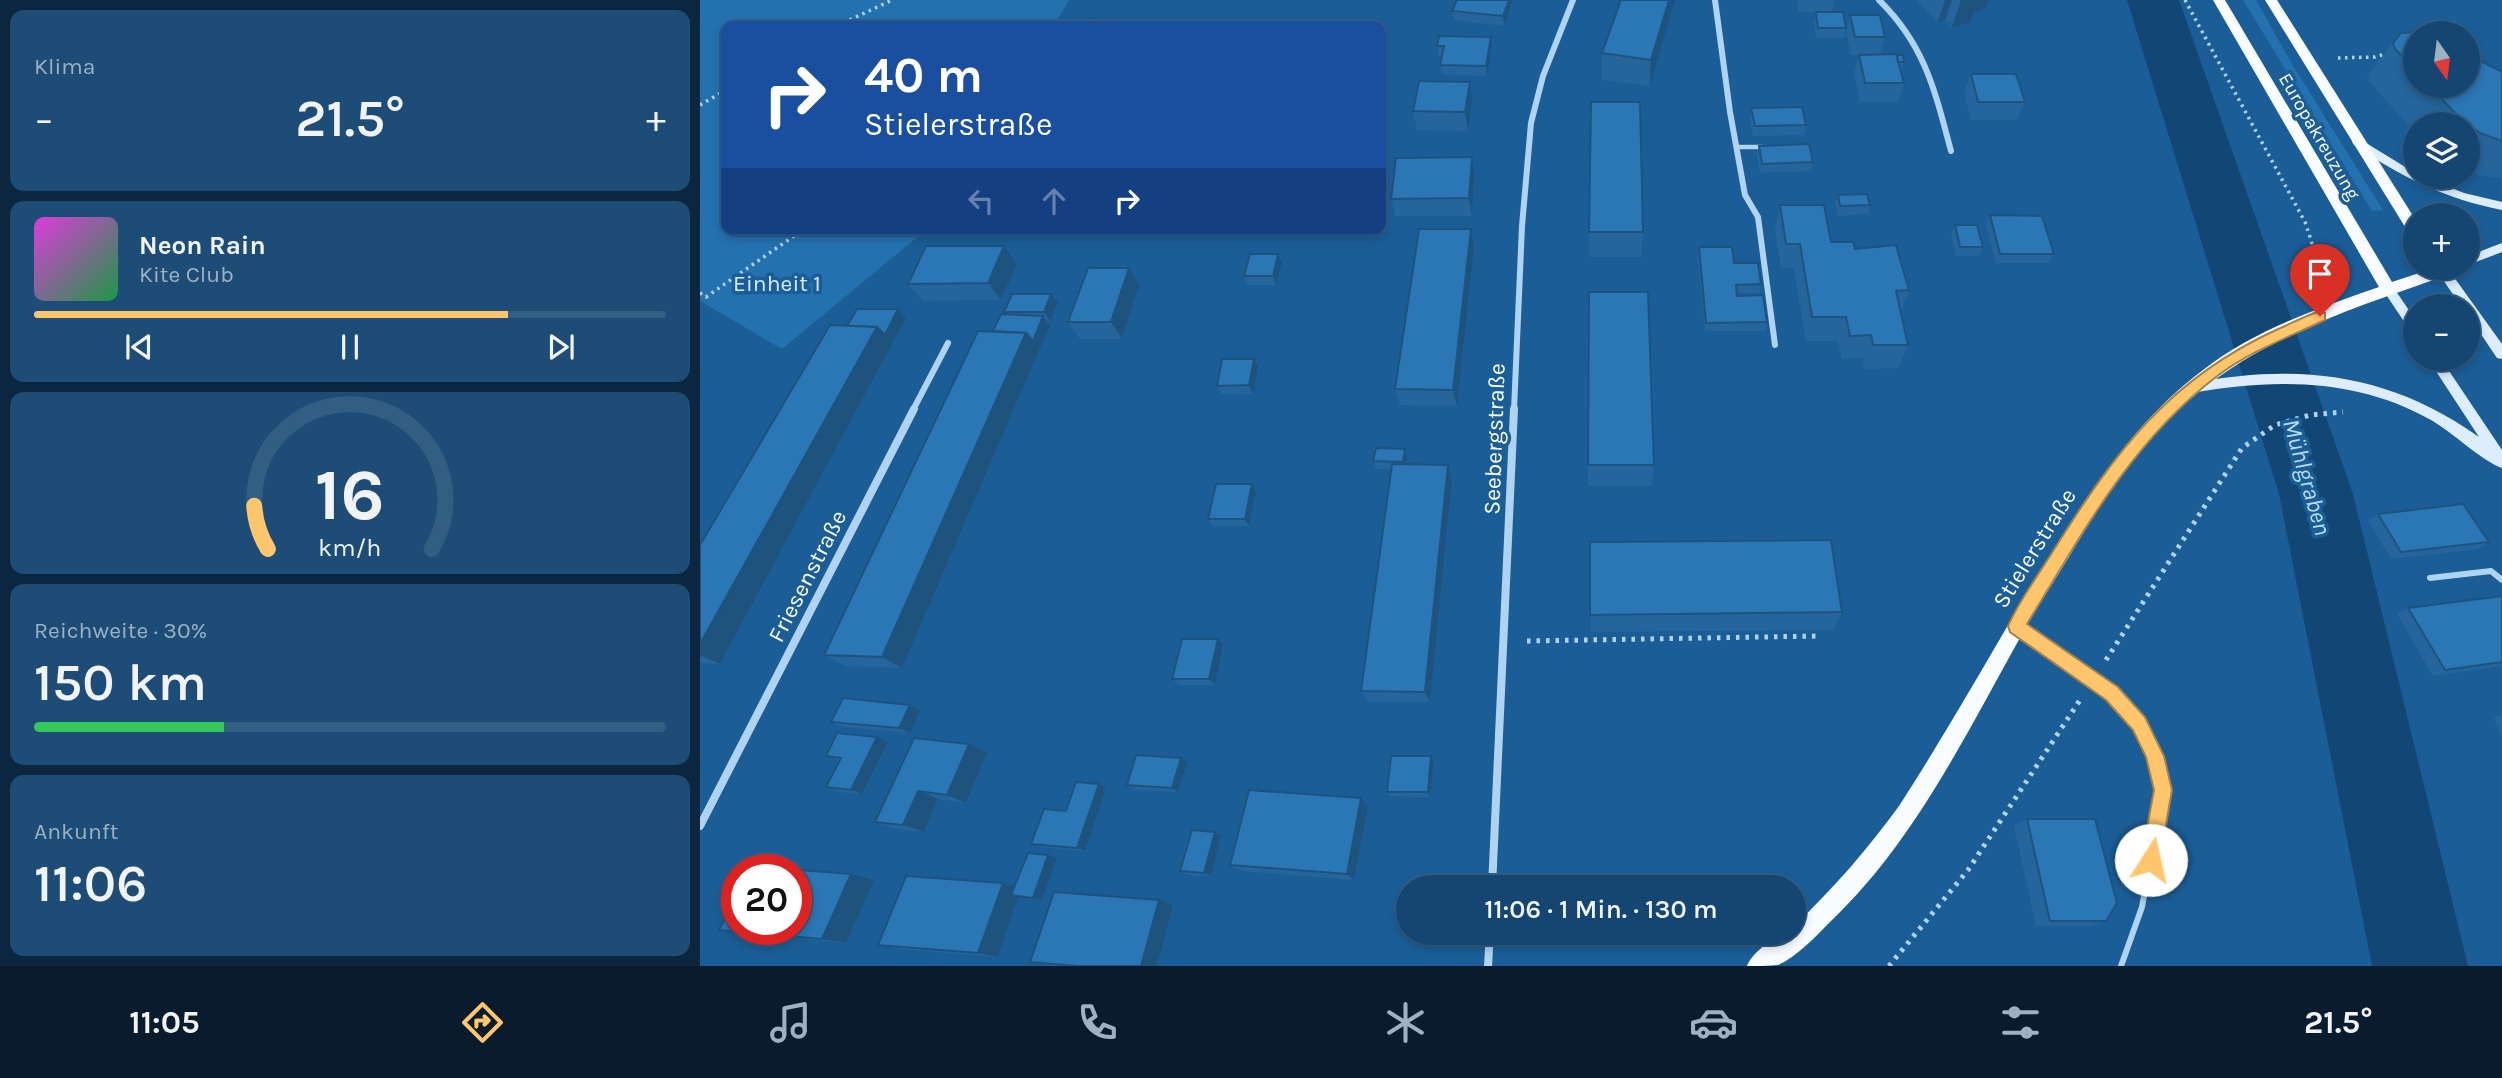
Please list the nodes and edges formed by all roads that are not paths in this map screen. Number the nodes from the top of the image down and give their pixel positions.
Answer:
1 (1573, 0) edge
2 (1715, 0) edge
3 (1879, 0) edge
4 (2219, 0) edge
5 (2271, 0) edge
6 (2358, 142) junction
7 (1773, 146) edge
8 (1737, 147) junction
9 (1951, 151) dead end
10 (2502, 206) edge
11 (2403, 212) edge
12 (2502, 247) edge
13 (2480, 256) edge
14 (2416, 280) edge
15 (2452, 280) edge
16 (2389, 290) junction
17 (2403, 312) edge
18 (948, 342) dead end
19 (1775, 345) dead end
20 (2502, 354) edge
21 (2442, 371) edge
22 (2214, 377) junction
23 (2502, 462) edge
24 (2430, 578) dead end
25 (2502, 580) edge
26 (2016, 626) junction
27 (700, 826) edge
28 (1493, 875) edge
29 (1489, 945) edge
30 (1488, 966) edge
31 (1758, 966) edge
32 (2121, 966) edge

1 - 28 street, Seebergstraße
2 - 8 street
3 - 9 street
4 - 16 main road, Europakreuzung
5 - 6 main road, Europakreuzung
6 - 10 main road
6 - 11 main road, Europakreuzung
7 - 8 lane
8 - 19 street
12 - 13 main road
14 - 16 main road, Stielerstraße
15 - 20 main road
16 - 17 main road
16 - 22 main road, Stielerstraße
18 - 27 street, Friesenstraße
21 - 23 main road
22 - 23 main road
22 - 26 main road, Stielerstraße
24 - 25 lane
26 - 31 main road, Stielerstraße
26 - 32 lane
29 - 30 street

